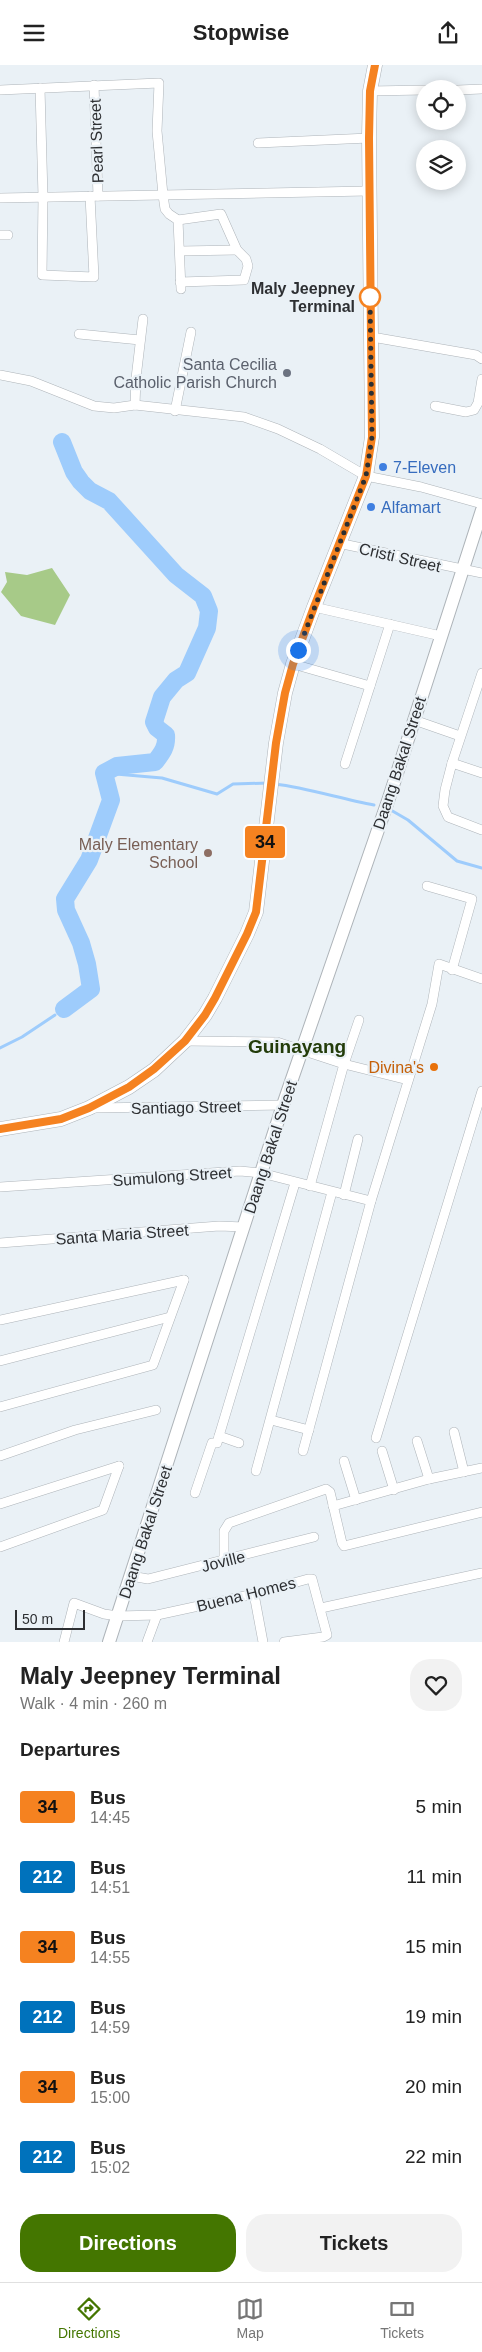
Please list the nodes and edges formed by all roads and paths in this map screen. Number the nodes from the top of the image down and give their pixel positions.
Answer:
1 (375, 65) edge
2 (94, 85) junction
3 (40, 88) junction
4 (0, 89) edge
5 (482, 89) edge
6 (416, 90) edge
7 (466, 90) edge
8 (370, 91) junction
9 (369, 138) junction
10 (258, 143) dead end
11 (368, 191) junction
12 (163, 195) junction
13 (94, 196) junction
14 (43, 197) junction
15 (0, 198) edge
16 (178, 220) junction
17 (237, 250) junction
18 (180, 251) junction
19 (143, 319) dead end
20 (191, 332) dead end
21 (79, 334) dead end
22 (372, 337) junction
23 (140, 340) junction
24 (482, 359) edge
25 (0, 375) edge
26 (482, 379) edge
27 (135, 405) junction
28 (435, 406) dead end
29 (175, 411) junction
30 (366, 476) junction
31 (482, 504) edge
32 (482, 510) edge
33 (338, 543) junction
34 (462, 571) junction
35 (482, 573) edge
36 (314, 607) junction
37 (390, 624) junction
38 (441, 636) junction
39 (293, 664) junction
40 (482, 673) edge
41 (370, 686) junction
42 (414, 719) junction
43 (460, 736) junction
44 (345, 763) dead end
45 (452, 763) junction
46 (482, 773) edge
47 (482, 830) edge
48 (427, 886) dead end
49 (452, 970) junction
50 (482, 979) edge
51 (359, 1020) dead end
52 (185, 1041) junction
53 (302, 1050) junction
54 (344, 1064) junction
55 (408, 1080) junction
56 (482, 1091) edge
57 (283, 1105) junction
58 (89, 1108) junction
59 (0, 1129) edge
60 (358, 1139) dead end
61 (260, 1173) junction
62 (295, 1183) junction
63 (310, 1186) junction
64 (0, 1187) edge
65 (332, 1192) junction
66 (344, 1195) junction
67 (371, 1201) junction
68 (244, 1227) junction
69 (0, 1243) edge
70 (170, 1317) junction
71 (0, 1320) edge
72 (0, 1361) edge
73 (0, 1407) edge
74 (156, 1411) dead end
75 (271, 1419) junction
76 (308, 1430) junction
77 (454, 1432) dead end
78 (219, 1437) junction
79 (376, 1438) dead end
80 (417, 1441) dead end
81 (239, 1443) dead end
82 (302, 1451) dead end
83 (382, 1451) dead end
84 (0, 1456) edge
85 (344, 1461) dead end
86 (482, 1468) edge
87 (256, 1471) dead end
88 (464, 1472) junction
89 (429, 1479) junction
90 (394, 1490) junction
91 (195, 1493) dead end
92 (356, 1500) junction
93 (0, 1504) edge
94 (333, 1506) junction
95 (482, 1512) edge
96 (314, 1537) dead end
97 (0, 1547) edge
98 (224, 1561) junction
99 (482, 1573) edge
100 (132, 1576) junction
101 (254, 1594) junction
102 (321, 1608) junction
103 (157, 1615) junction
104 (118, 1616) junction
105 (64, 1642) edge
106 (109, 1642) edge
107 (147, 1642) edge
108 (263, 1642) edge
109 (284, 1642) edge

1 - 8 main road
2 - 3 street
2 - 12 street
2 - 13 street, Pearl Street
3 - 4 street
3 - 14 street
5 - 7 street
6 - 8 street
8 - 9 main road
9 - 10 street
9 - 11 main road
11 - 12 street
11 - 22 main road
12 - 13 street
12 - 16 street
13 - 14 street
13 - 14 street, Pearl Street
14 - 15 street
16 - 17 street
16 - 18 street
17 - 18 street
17 - 18 street
19 - 23 street
20 - 29 street
21 - 23 street
22 - 24 street
22 - 30 main road
23 - 27 street
25 - 27 street
26 - 28 street
27 - 29 street
29 - 30 street
30 - 31 street
30 - 33 main road
32 - 34 street, Daang Bakal Street
33 - 34 street, Cristi Street
33 - 36 main road
34 - 35 street, Cristi Street
34 - 38 street, Daang Bakal Street
36 - 37 street
36 - 39 main road
37 - 38 street
37 - 41 street
38 - 42 street, Daang Bakal Street
39 - 41 street
39 - 52 main road
40 - 43 street
41 - 44 street
42 - 43 street
42 - 53 street, Daang Bakal Street
43 - 45 street
45 - 46 street
45 - 47 street
48 - 49 street
49 - 50 street
49 - 55 street
51 - 54 street
52 - 53 street
52 - 58 main road
53 - 54 street
53 - 57 street, Daang Bakal Street
54 - 55 street
54 - 63 street
55 - 67 street
56 - 79 street
57 - 58 street, Santiago Street
57 - 61 street, Daang Bakal Street
58 - 59 main road
60 - 66 street
61 - 62 street, Sumulong Street
61 - 64 street, Sumulong Street
61 - 68 street, Daang Bakal Street
62 - 63 street, Sumulong Street
62 - 78 street
63 - 65 street, Sumulong Street
65 - 66 street, Sumulong Street
65 - 75 street
66 - 67 street, Sumulong Street
67 - 76 street
68 - 69 street, Santa Maria Street
68 - 100 street, Daang Bakal Street
70 - 71 street
70 - 72 street
70 - 73 street
74 - 84 street
75 - 76 street
75 - 87 street
76 - 82 street
77 - 88 street
78 - 81 street
78 - 91 street
80 - 89 street
83 - 90 street
85 - 92 street
86 - 88 street
88 - 89 street
89 - 90 street
90 - 92 street
92 - 94 street
93 - 97 street
94 - 95 street
94 - 98 street
96 - 98 street, Joville
98 - 100 street, Joville
99 - 102 street
100 - 104 street, Daang Bakal Street
101 - 102 street, Buena Homes
101 - 103 street, Buena Homes
101 - 108 street
102 - 109 street, Buena Homes
103 - 104 street, Buena Homes
103 - 107 street
104 - 105 street, Buena Homes
104 - 106 street, Daang Bakal Street

